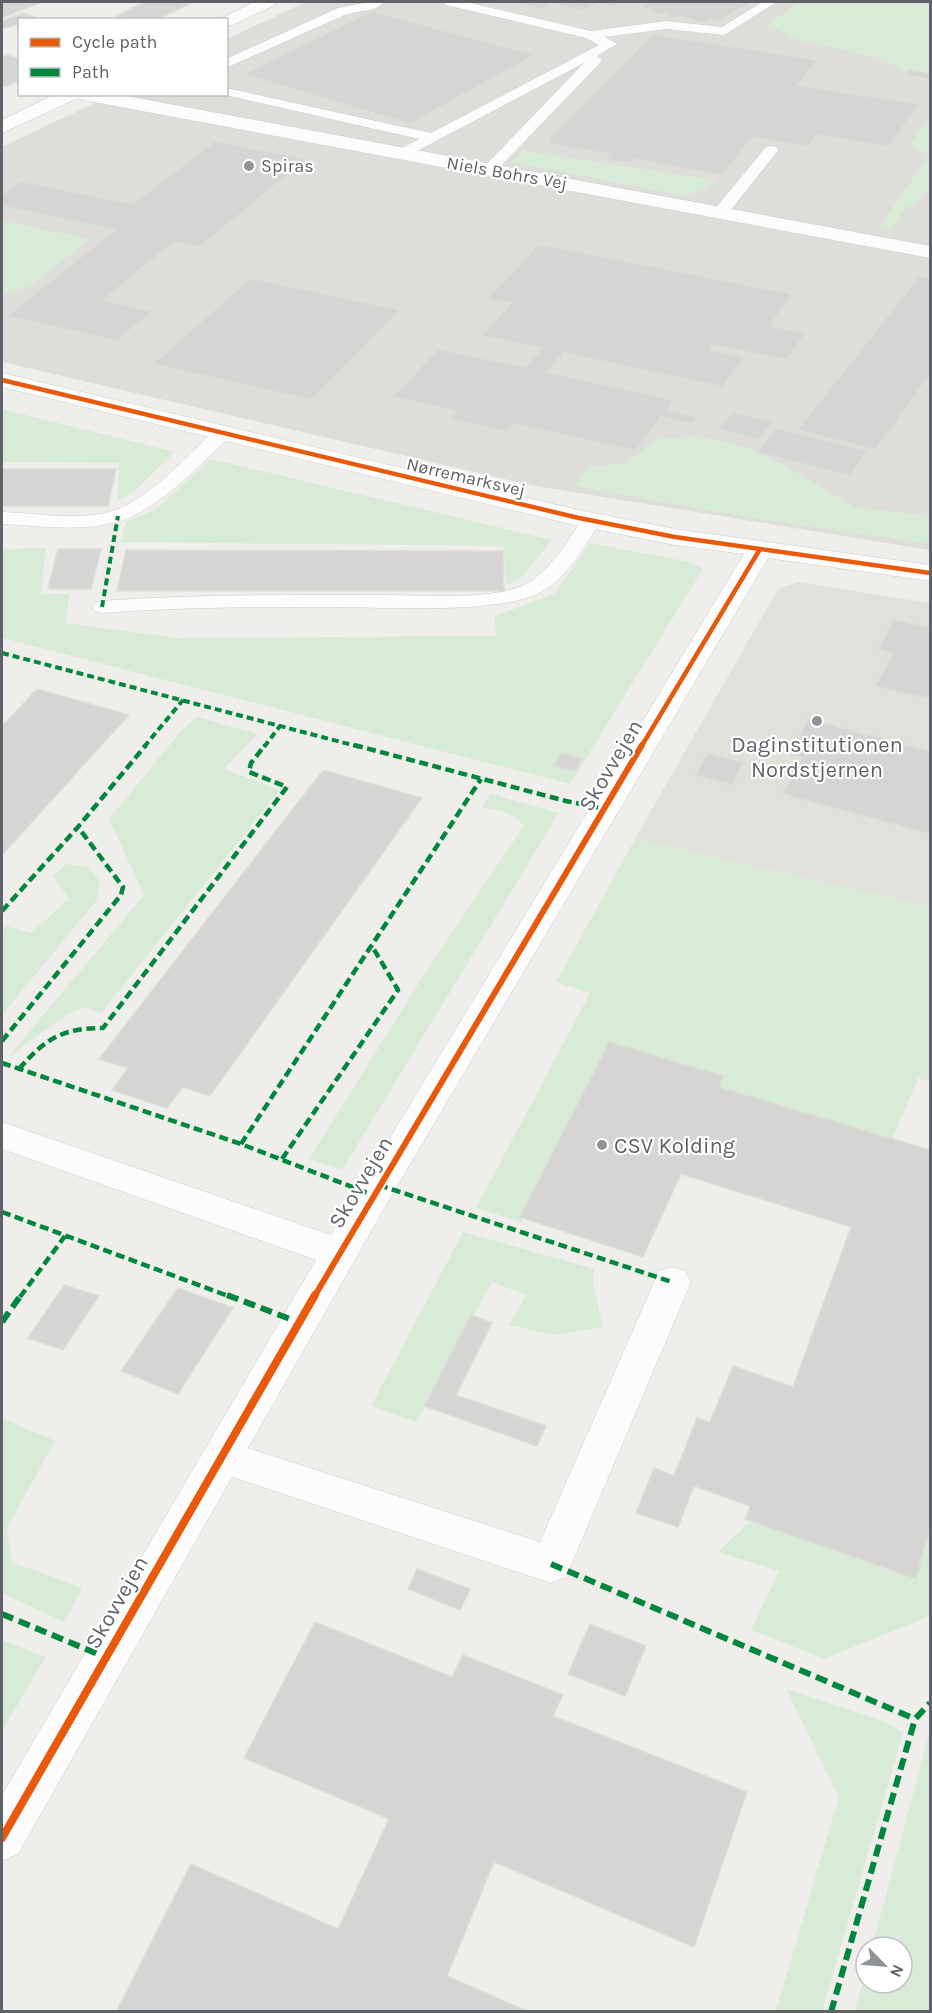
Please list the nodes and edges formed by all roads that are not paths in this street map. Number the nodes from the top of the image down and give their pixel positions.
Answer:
1 (267, 2) edge
2 (379, 2) edge
3 (451, 2) edge
4 (770, 2) edge
5 (228, 20) edge
6 (591, 35) junction
7 (610, 44) junction
8 (228, 63) edge
9 (228, 92) edge
10 (67, 96) edge
11 (94, 96) edge
12 (248, 97) junction
13 (217, 119) junction
14 (2, 127) edge
15 (433, 138) junction
16 (771, 150) dead end
17 (402, 154) junction
18 (489, 170) junction
19 (720, 213) junction
20 (928, 249) edge
21 (2, 380) edge
22 (222, 434) junction
23 (2, 518) edge
24 (592, 520) junction
25 (760, 549) junction
26 (930, 573) edge
27 (102, 607) dead end
28 (2, 1134) edge
29 (339, 1253) junction
30 (672, 1282) dead end
31 (221, 1456) junction
32 (2, 1838) edge

1 - 5 street
2 - 8 lane
3 - 6 lane
4 - 6 lane
6 - 7 lane
7 - 15 lane
7 - 18 lane
9 - 12 lane
10 - 14 street
11 - 13 street, Niels Bohrs Vej
12 - 13 lane
12 - 15 lane
13 - 17 street, Niels Bohrs Vej
15 - 17 lane
16 - 19 lane
17 - 18 street, Niels Bohrs Vej
18 - 19 street, Niels Bohrs Vej
19 - 20 street, Niels Bohrs Vej
21 - 22 street, Nørremarksvej
22 - 23 lane
22 - 24 street, Nørremarksvej
24 - 25 street, Nørremarksvej
24 - 27 lane
25 - 26 street, Nørremarksvej
25 - 29 street, Skovvejen
28 - 29 street, Skovvejen
29 - 31 street, Skovvejen
30 - 31 street
31 - 32 street, Skovvejen

